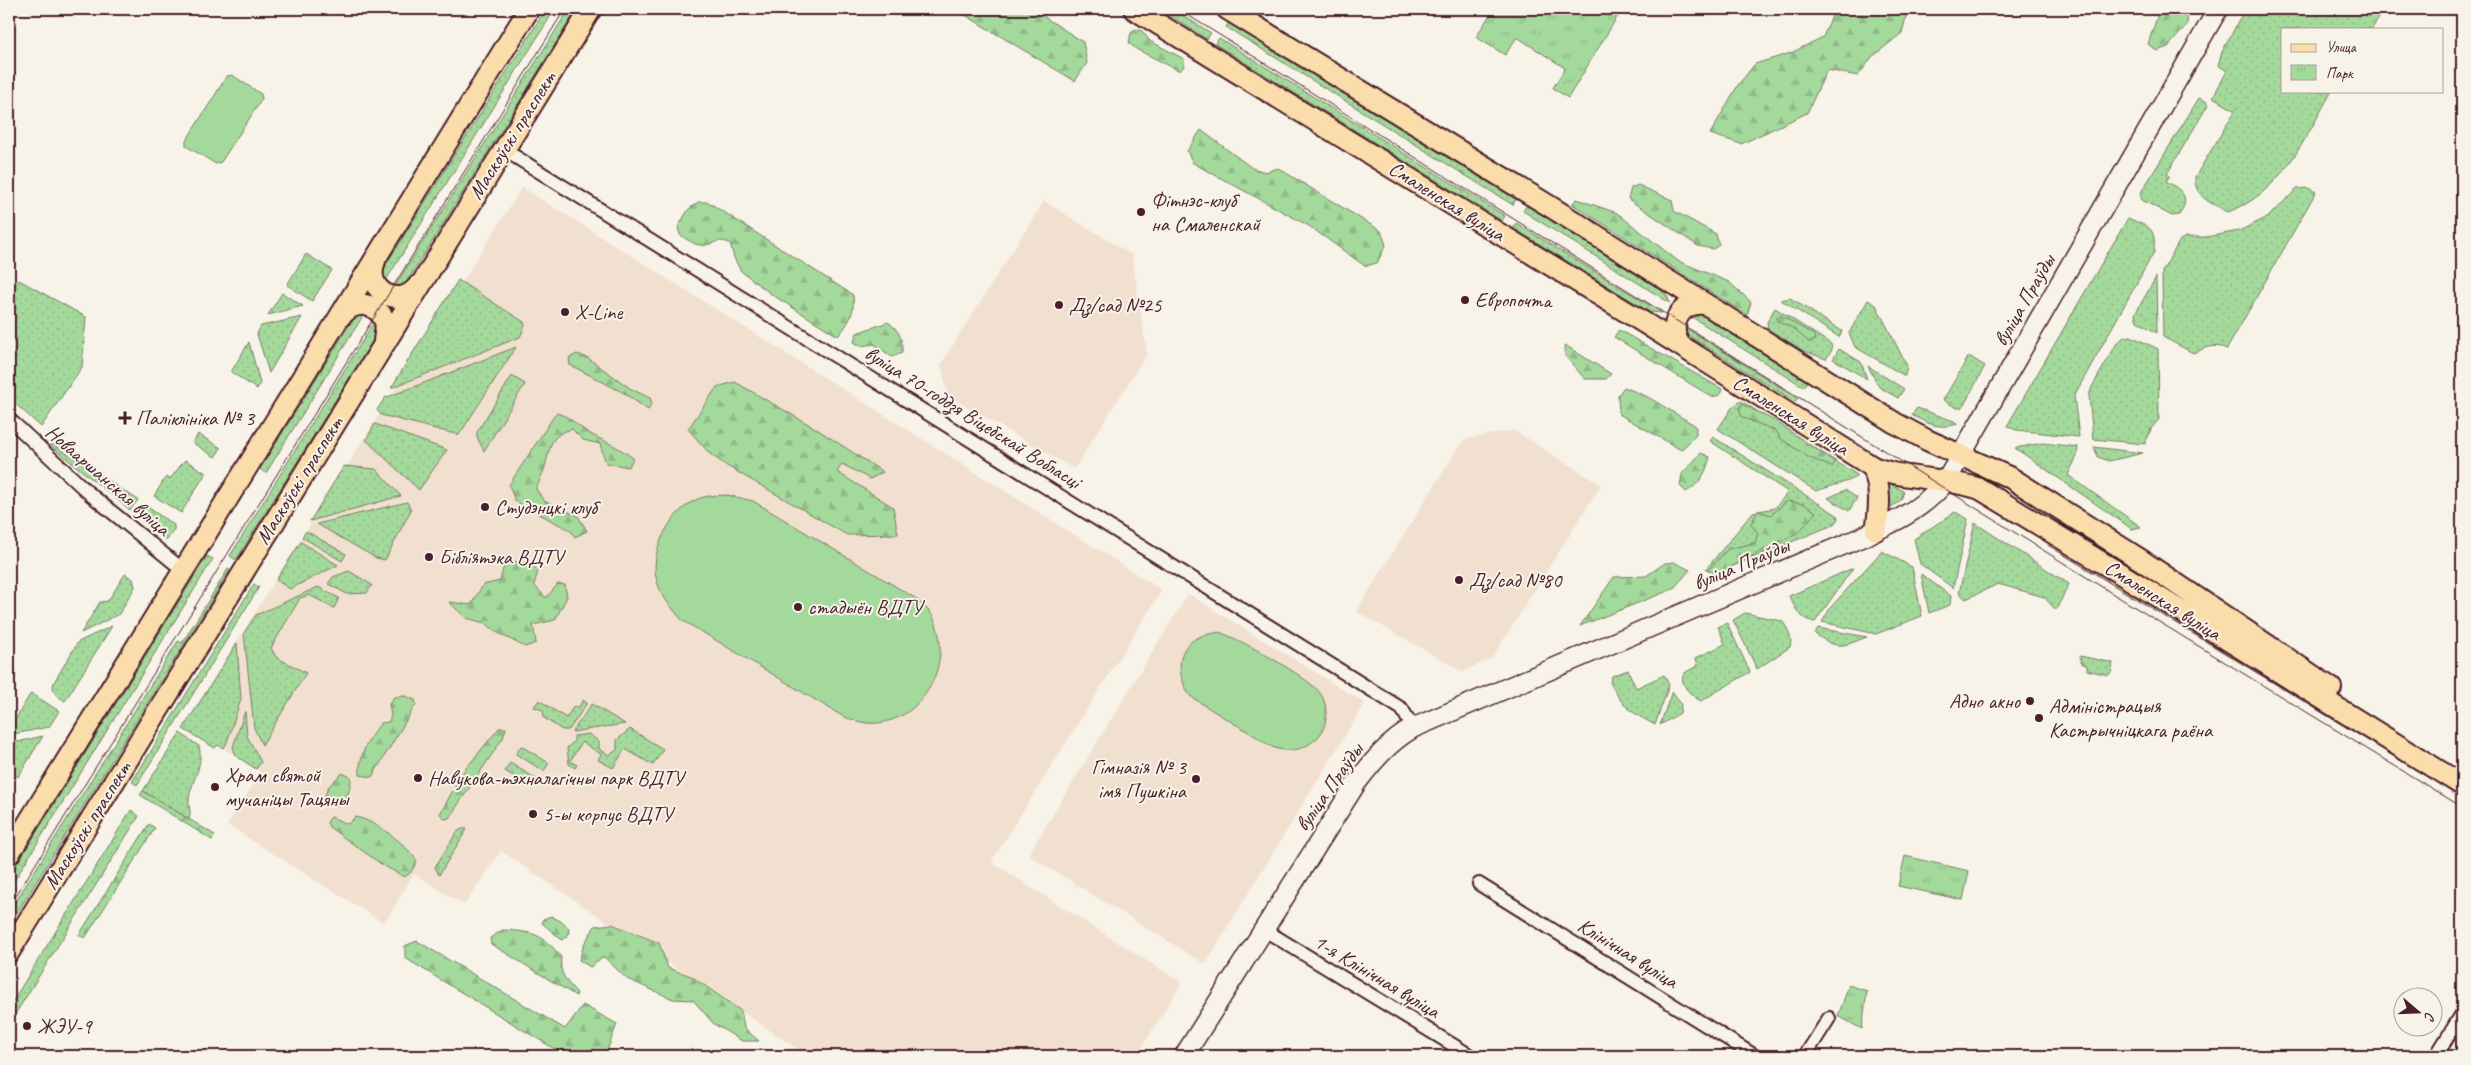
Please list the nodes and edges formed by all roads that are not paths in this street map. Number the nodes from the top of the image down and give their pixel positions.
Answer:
1 (529, 9) edge
2 (590, 9) edge
3 (1134, 9) edge
4 (1227, 9) edge
5 (2218, 9) edge
6 (503, 149) junction
7 (377, 257) junction
8 (1670, 282) junction
9 (420, 283) junction
10 (1705, 304) junction
11 (341, 316) junction
12 (1644, 322) junction
13 (384, 341) junction
14 (1680, 345) junction
15 (9, 419) edge
16 (1961, 455) junction
17 (1873, 467) junction
18 (1946, 481) junction
19 (1876, 530) junction
20 (183, 570) junction
21 (1413, 728) junction
22 (2462, 770) edge
23 (2462, 785) edge
24 (9, 854) edge
25 (1479, 884) dead end
26 (1262, 929) junction
27 (9, 952) edge
28 (2462, 1014) edge
29 (1829, 1018) dead end
30 (1184, 1056) edge
31 (1471, 1056) edge
32 (1755, 1056) edge
33 (1805, 1056) edge
34 (2436, 1056) edge

1 - 7 main road
2 - 6 main road, Маскоўскі праспект
3 - 12 main road, Смаленская вуліца
4 - 8 main road, Смаленская вуліца
5 - 16 main road, вуліца Праўды
6 - 9 main road, Маскоўскі праспект
6 - 21 street, вуліца 70-годдзя Віцебскай Вобласці
7 - 9 main road
7 - 11 main road
8 - 10 main road, Смаленская вуліца
8 - 12 main road
9 - 13 main road, Маскоўскі праспект
10 - 14 main road
10 - 16 main road, Смаленская вуліца
11 - 13 main road
11 - 20 main road
12 - 14 main road, Смаленская вуліца
13 - 27 main road, Маскоўскі праспект
14 - 17 main road, Смаленская вуліца
15 - 20 street, Новааршанская вуліца
16 - 18 main road, вуліца Праўды
16 - 22 main road, Смаленская вуліца
17 - 18 main road, Смаленская вуліца
17 - 19 main road
18 - 19 main road, вуліца Праўды
18 - 23 main road, Смаленская вуліца
19 - 21 main road, вуліца Праўды
20 - 24 main road
21 - 26 main road, вуліца Праўды
25 - 32 street, Клінічная вуліца
26 - 30 main road, вуліца Праўды
26 - 31 street, 1-я Клінічная вуліца
28 - 34 street
29 - 33 street

